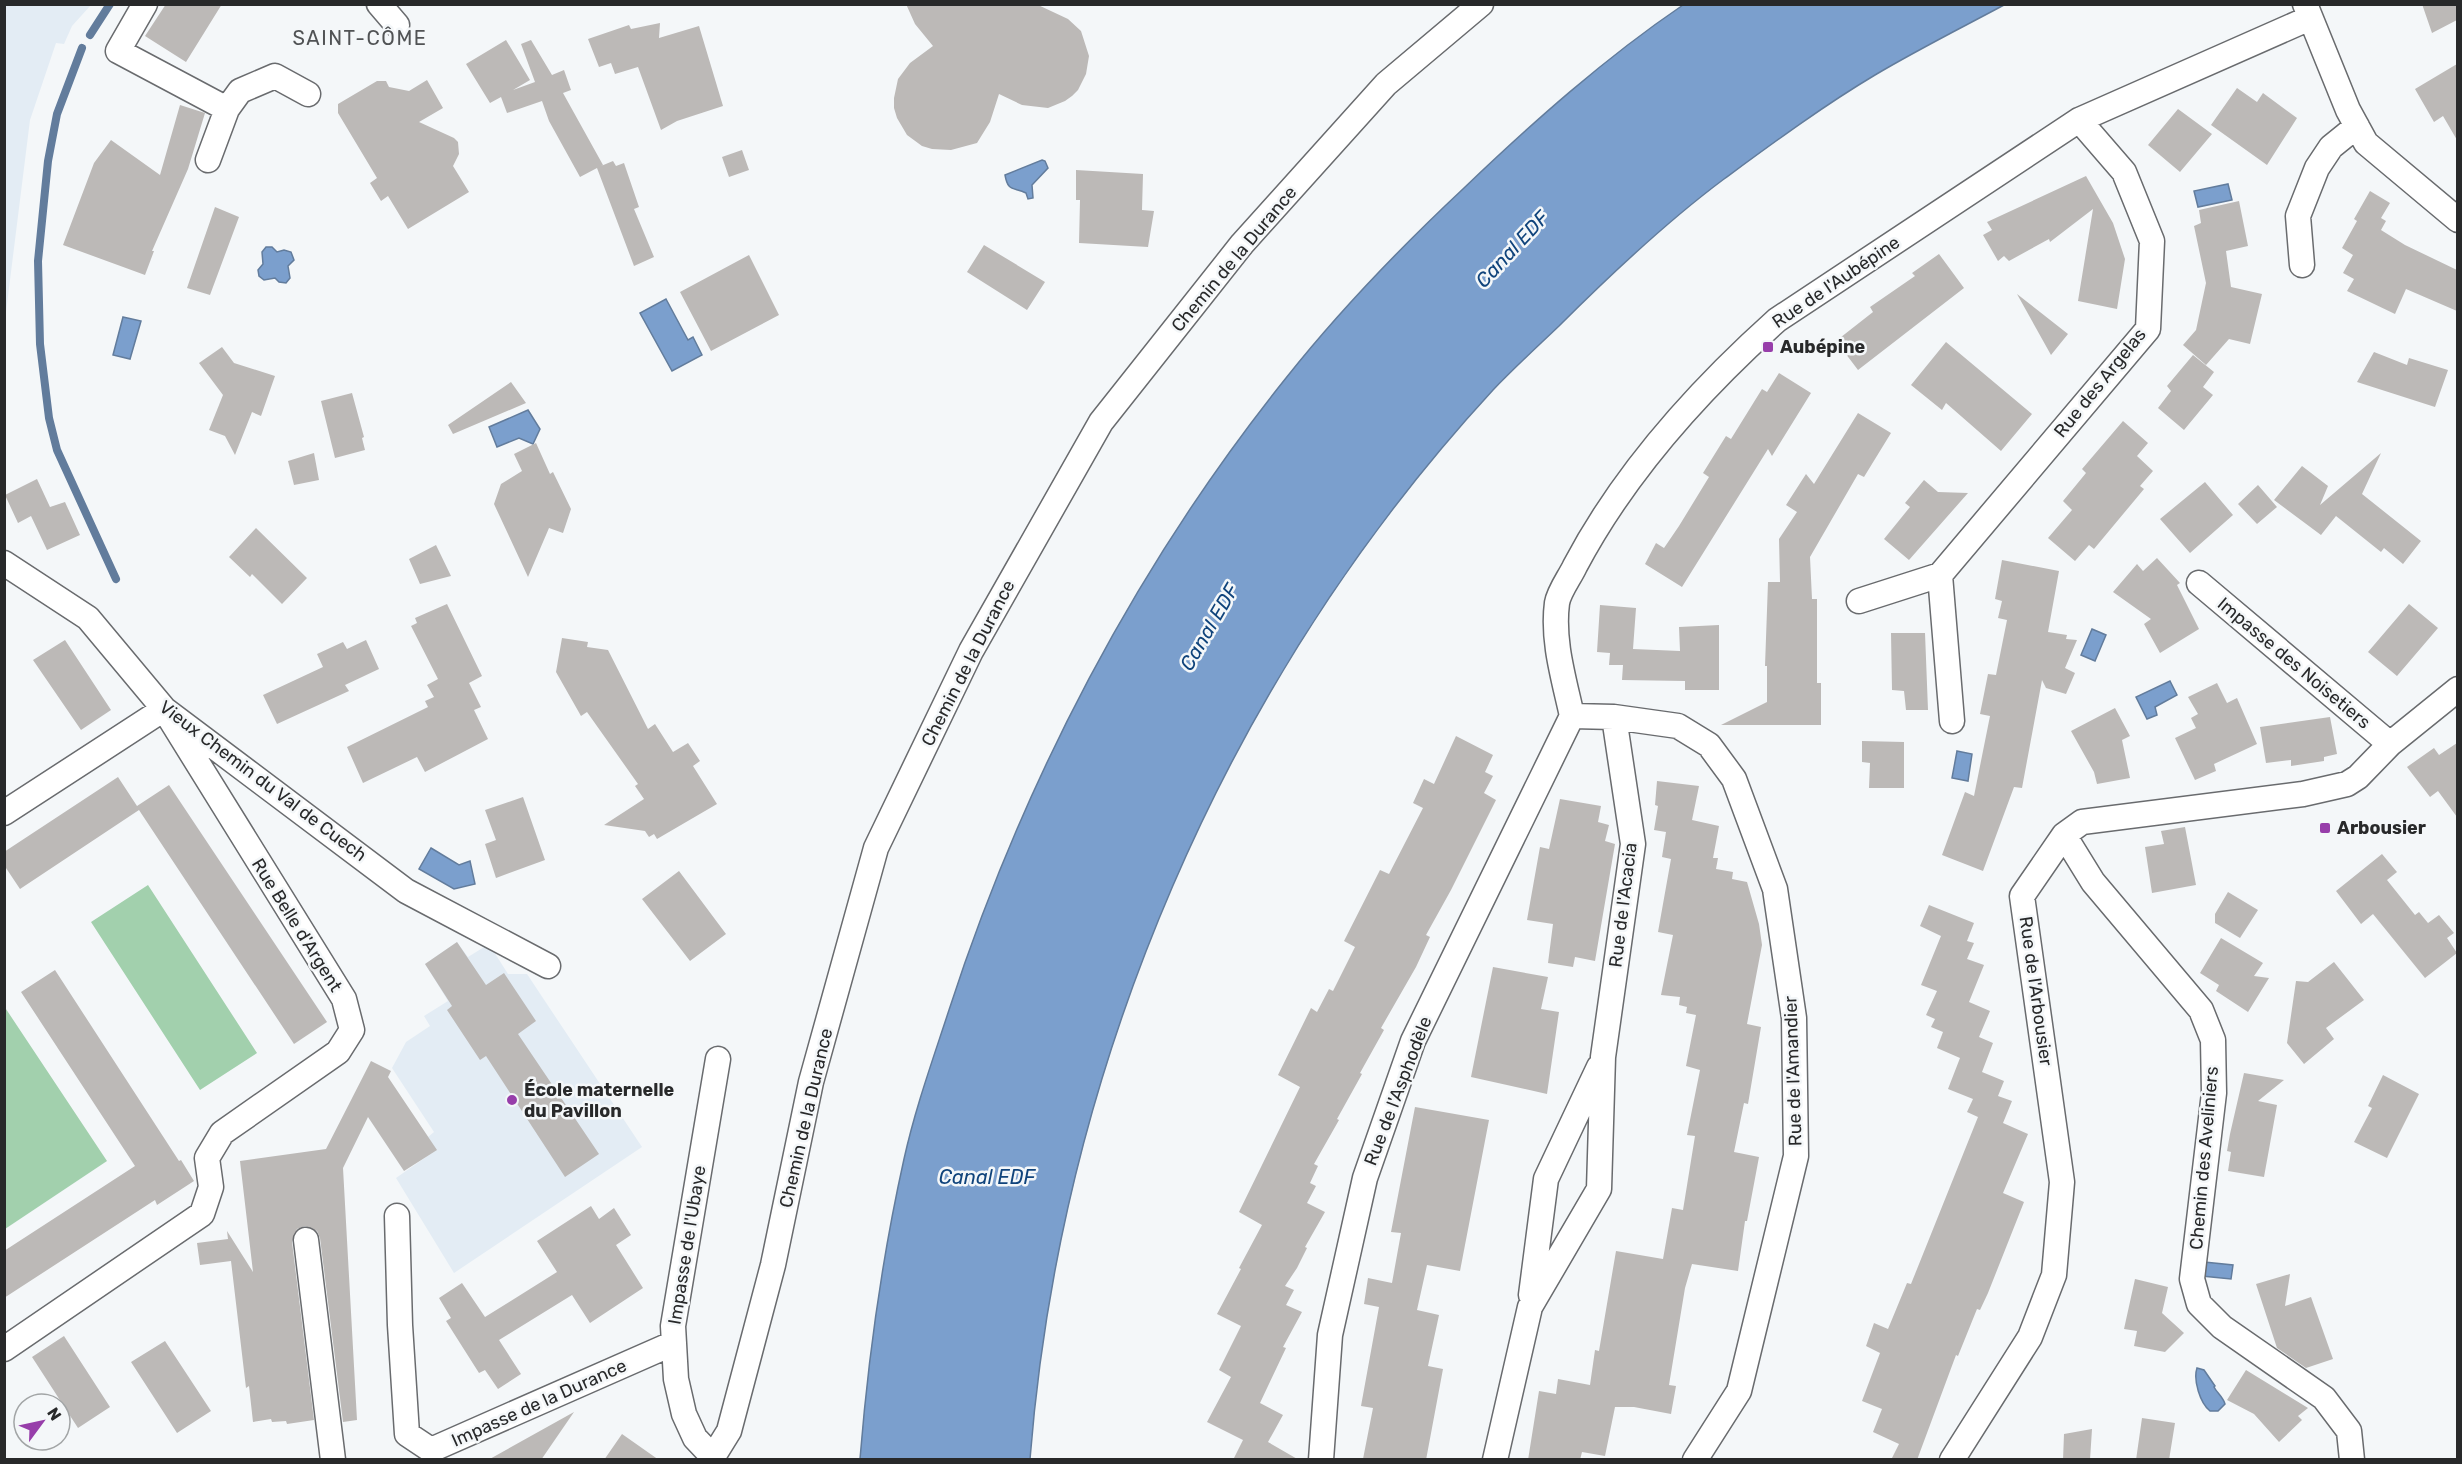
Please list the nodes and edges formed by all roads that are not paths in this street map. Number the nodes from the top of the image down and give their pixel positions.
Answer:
1 (145, 4) edge
2 (379, 4) edge
3 (1481, 4) edge
4 (2308, 11) edge
5 (397, 25) dead end
6 (308, 94) dead end
7 (226, 109) junction
8 (2079, 120) junction
9 (2357, 126) junction
10 (208, 160) dead end
11 (2457, 220) edge
12 (2302, 265) dead end
13 (4, 563) edge
14 (1940, 574) junction
15 (2199, 583) dead end
16 (1859, 601) dead end
17 (2457, 689) edge
18 (164, 709) junction
19 (1572, 716) junction
20 (1614, 717) junction
21 (1952, 721) dead end
22 (2390, 744) junction
23 (4, 813) edge
24 (2064, 835) junction
25 (548, 966) dead end
26 (1603, 1057) junction
27 (718, 1059) dead end
28 (397, 1216) dead end
29 (306, 1240) dead end
30 (1530, 1307) junction
31 (674, 1343) junction
32 (4, 1349) edge
33 (420, 1455) edge
34 (712, 1458) edge
35 (333, 1460) edge
36 (1321, 1460) edge
37 (1495, 1460) edge
38 (1695, 1460) edge
39 (1952, 1460) edge
40 (2352, 1460) edge

1 - 7 street
2 - 5 street
3 - 34 street, Chemin de la Durance
4 - 8 street, Rue de l'Aubépine
4 - 9 street
6 - 7 street
7 - 10 street
8 - 14 street, Rue des Argelas
8 - 19 street, Rue de l'Aubépine
9 - 11 street
9 - 12 street
13 - 18 street, Vieux Chemin du Val de Cuech
14 - 16 street
14 - 21 street
15 - 22 street, Impasse des Noisetiers
17 - 22 street, Rue de l'Arbousier
18 - 23 street
18 - 25 street, Vieux Chemin du Val de Cuech
18 - 32 street, Rue Belle d'Argent
19 - 20 street, Rue de l'Amandier
19 - 36 street, Rue de l'Asphodèle
20 - 26 street, Rue de l'Acacia
20 - 38 street, Rue de l'Amandier
22 - 24 street, Rue de l'Arbousier
24 - 39 street, Rue de l'Arbousier
24 - 40 street, Chemin des Aveliniers
26 - 30 street, Rue de l'Acacia
26 - 30 street, Rue de l'Acacia
27 - 31 street, Impasse de l'Ubaye
28 - 33 street, Impasse de la Durance
29 - 35 street
30 - 37 street, Rue de l'Acacia
31 - 33 street, Impasse de la Durance
31 - 34 street, Impasse de l'Ubaye

